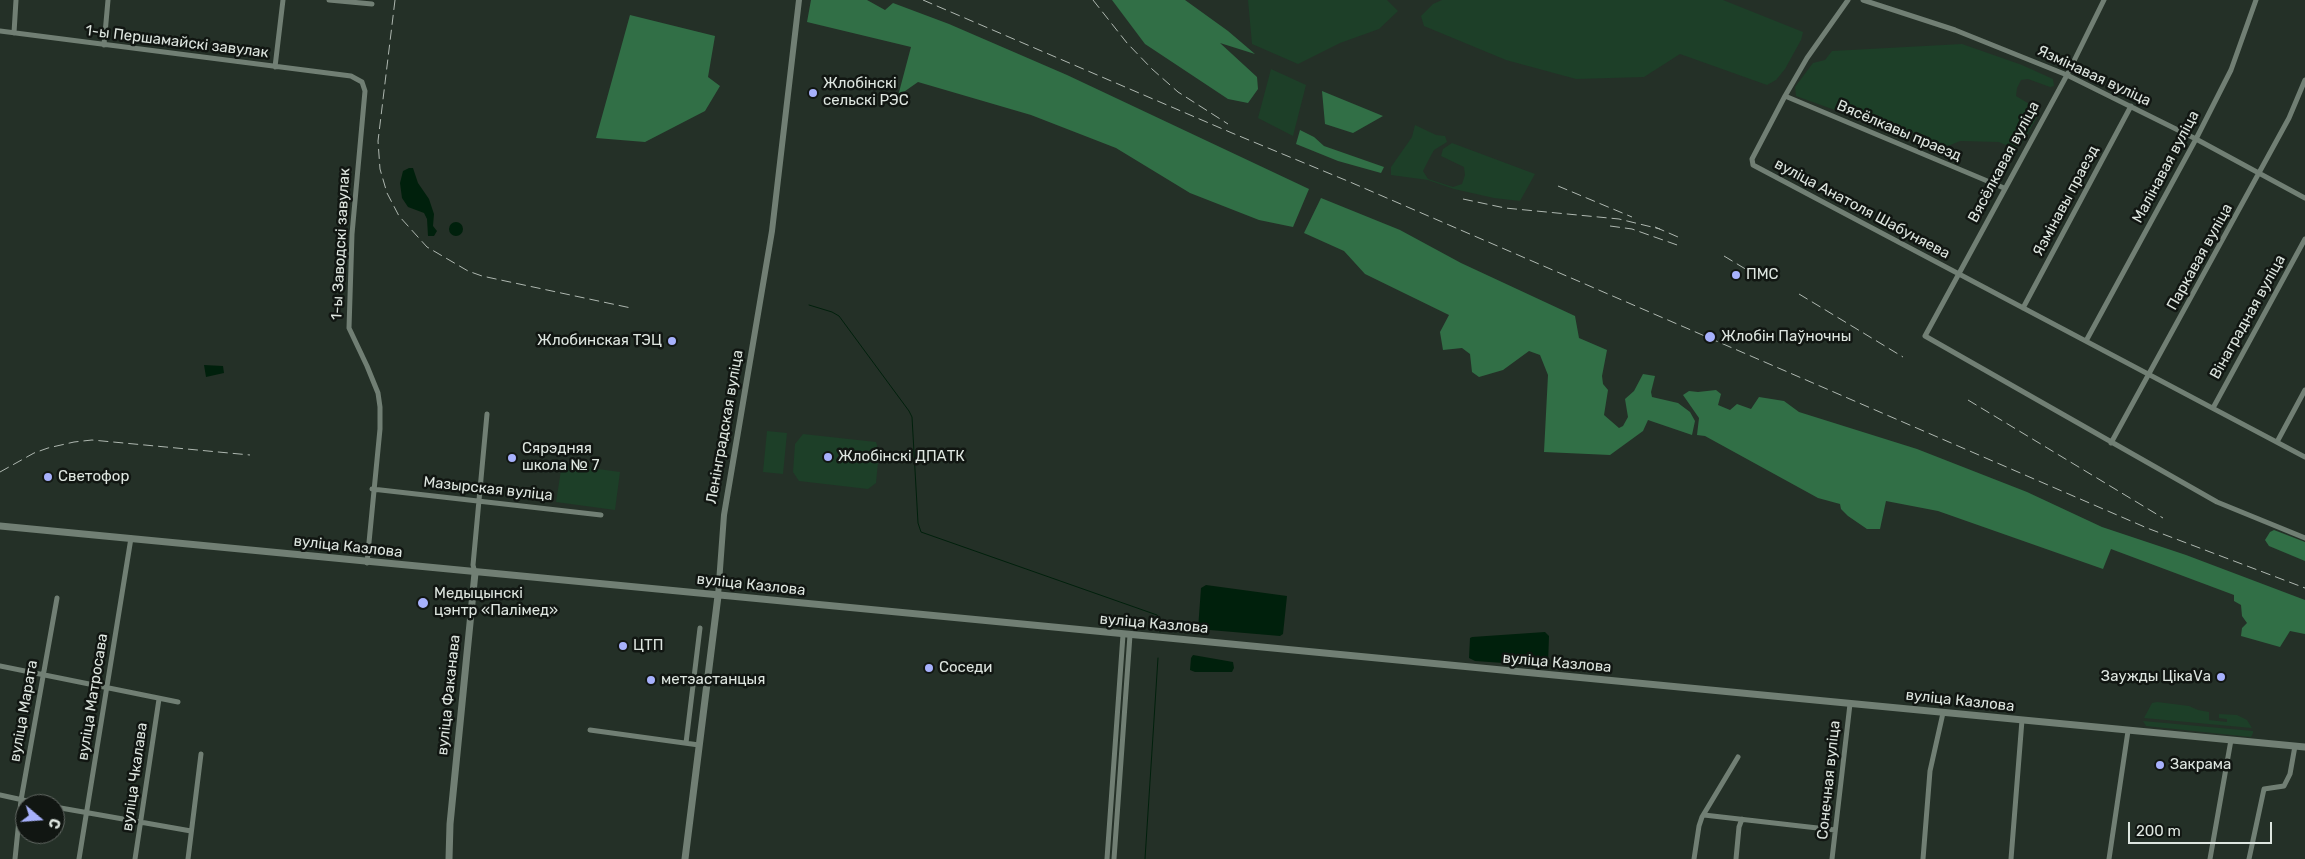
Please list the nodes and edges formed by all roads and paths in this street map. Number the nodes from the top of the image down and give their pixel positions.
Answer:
1 (16, 0) edge
2 (108, 0) edge
3 (283, 0) edge
4 (329, 0) edge
5 (799, 0) edge
6 (1848, 0) edge
7 (1863, 0) edge
8 (2104, 0) edge
9 (2256, 0) edge
10 (372, 4) dead end
11 (0, 31) edge
12 (14, 33) junction
13 (104, 45) junction
14 (275, 67) junction
15 (2066, 74) junction
16 (351, 76) joint
17 (2305, 80) edge
18 (1784, 96) junction
19 (2131, 106) junction
20 (2196, 138) junction
21 (2259, 174) junction
22 (2004, 188) junction
23 (2305, 198) edge
24 (2305, 239) edge
25 (1959, 274) junction
26 (2023, 308) junction
27 (2086, 341) junction
28 (2149, 376) junction
29 (2305, 390) edge
30 (2213, 408) junction
31 (487, 414) dead end
32 (2277, 442) junction
33 (2111, 443) junction
34 (2305, 457) edge
35 (372, 489) junction
36 (480, 500) junction
37 (601, 514) dead end
38 (0, 526) edge
39 (131, 538) junction
40 (2305, 538) edge
41 (367, 563) junction
42 (475, 573) junction
43 (718, 596) junction
44 (57, 598) dead end
45 (700, 628) dead end
46 (1126, 635) junction
47 (0, 666) edge
48 (43, 674) junction
49 (106, 689) junction
50 (160, 699) junction
51 (178, 702) dead end
52 (1850, 704) junction
53 (1943, 713) junction
54 (2022, 720) junction
55 (590, 730) dead end
56 (2128, 731) junction
57 (2231, 740) junction
58 (686, 744) junction
59 (699, 745) junction
60 (2295, 746) junction
61 (2305, 747) edge
62 (201, 754) dead end
63 (1738, 757) dead end
64 (22, 794) edge
65 (0, 795) edge
66 (15, 799) edge
67 (65, 809) edge
68 (86, 814) junction
69 (1704, 815) junction
70 (1742, 819) junction
71 (141, 824) junction
72 (1836, 830) junction
73 (191, 832) junction
74 (17, 844) edge
75 (15, 859) edge
76 (79, 859) edge
77 (136, 859) edge
78 (188, 859) edge
79 (449, 859) edge
80 (685, 859) edge
81 (1107, 859) edge
82 (1114, 859) edge
83 (1694, 859) edge
84 (1736, 859) edge
85 (1832, 859) edge
86 (1923, 859) edge
87 (2011, 859) edge
88 (2109, 859) edge
89 (2210, 859) edge
90 (2249, 859) edge

1 - 12 street
2 - 13 street
3 - 14 street
4 - 10 street
5 - 43 street, Ленінградская вуліца
6 - 18 street
7 - 15 street, Язмінавая вуліца
8 - 15 street, Вясёлкавая вуліца
9 - 20 street, Малінавая вуліца
11 - 12 street, 1-ы Першамайскі завулак
12 - 13 street, 1-ы Першамайскі завулак
13 - 14 street, 1-ы Першамайскі завулак
14 - 16 street, 1-ы Першамайскі завулак
15 - 19 street, Язмінавая вуліца
15 - 22 street, Вясёлкавая вуліца
16 - 35 street, 1-ы Заводскі завулак
17 - 21 street, Паркавая вуліца
18 - 22 street, Вясёлкавы праезд
18 - 25 street, вуліца Анатоля Шабуняева
19 - 20 street, Язмінавая вуліца
19 - 26 street, Язмінавы праезд
20 - 21 street, Язмінавая вуліца
20 - 27 street, Малінавая вуліца
21 - 23 street, Язмінавая вуліца
21 - 28 street, Паркавая вуліца
22 - 25 street, Вясёлкавая вуліца
24 - 30 street, Вінаградная вуліца
25 - 26 street, вуліца Анатоля Шабуняева
25 - 33 street, Вясёлкавая вуліца
26 - 27 street, вуліца Анатоля Шабуняева
27 - 28 street, вуліца Анатоля Шабуняева
28 - 30 street, вуліца Анатоля Шабуняева
28 - 33 street, Паркавая вуліца
29 - 32 street
30 - 32 street, вуліца Анатоля Шабуняева
31 - 36 street, вуліца Факанава
32 - 34 street, вуліца Анатоля Шабуняева
33 - 40 street
35 - 36 street, Мазырская вуліца
35 - 41 street, 1-ы Заводскі завулак
36 - 37 street, Мазырская вуліца
36 - 42 street, вуліца Факанава
38 - 39 main road, вуліца Казлова
39 - 41 main road, вуліца Казлова
39 - 49 street, вуліца Матросава
41 - 42 main road, вуліца Казлова
42 - 43 main road, вуліца Казлова
42 - 79 main road, вуліца Факанава
43 - 46 main road, вуліца Казлова
43 - 59 main road, Ленінградская вуліца
44 - 48 street, вуліца Марата
45 - 58 street
46 - 52 main road, вуліца Казлова
46 - 81 street
46 - 82 street
47 - 48 street
48 - 49 street
48 - 64 street, вуліца Марата
49 - 50 street
49 - 68 street, вуліца Матросава
50 - 51 street
50 - 71 street, вуліца Чкалава
52 - 53 main road, вуліца Казлова
52 - 72 street, Сонечная вуліца
53 - 54 main road, вуліца Казлова
53 - 86 street
54 - 56 main road, вуліца Казлова
54 - 87 street
55 - 58 street
56 - 57 main road, вуліца Казлова
56 - 88 street
57 - 60 main road, вуліца Казлова
57 - 89 street
58 - 59 street
59 - 80 main road, Ленінградская вуліца
60 - 61 main road, вуліца Казлова
60 - 90 street
62 - 73 street
63 - 69 street
65 - 66 street
67 - 68 street
68 - 71 street
68 - 76 street, вуліца Матросава
69 - 70 street
69 - 83 street
70 - 72 street
70 - 84 street
71 - 73 street
71 - 77 street, вуліца Чкалава
72 - 85 street, Сонечная вуліца
73 - 78 street
74 - 75 street, вуліца Марата

